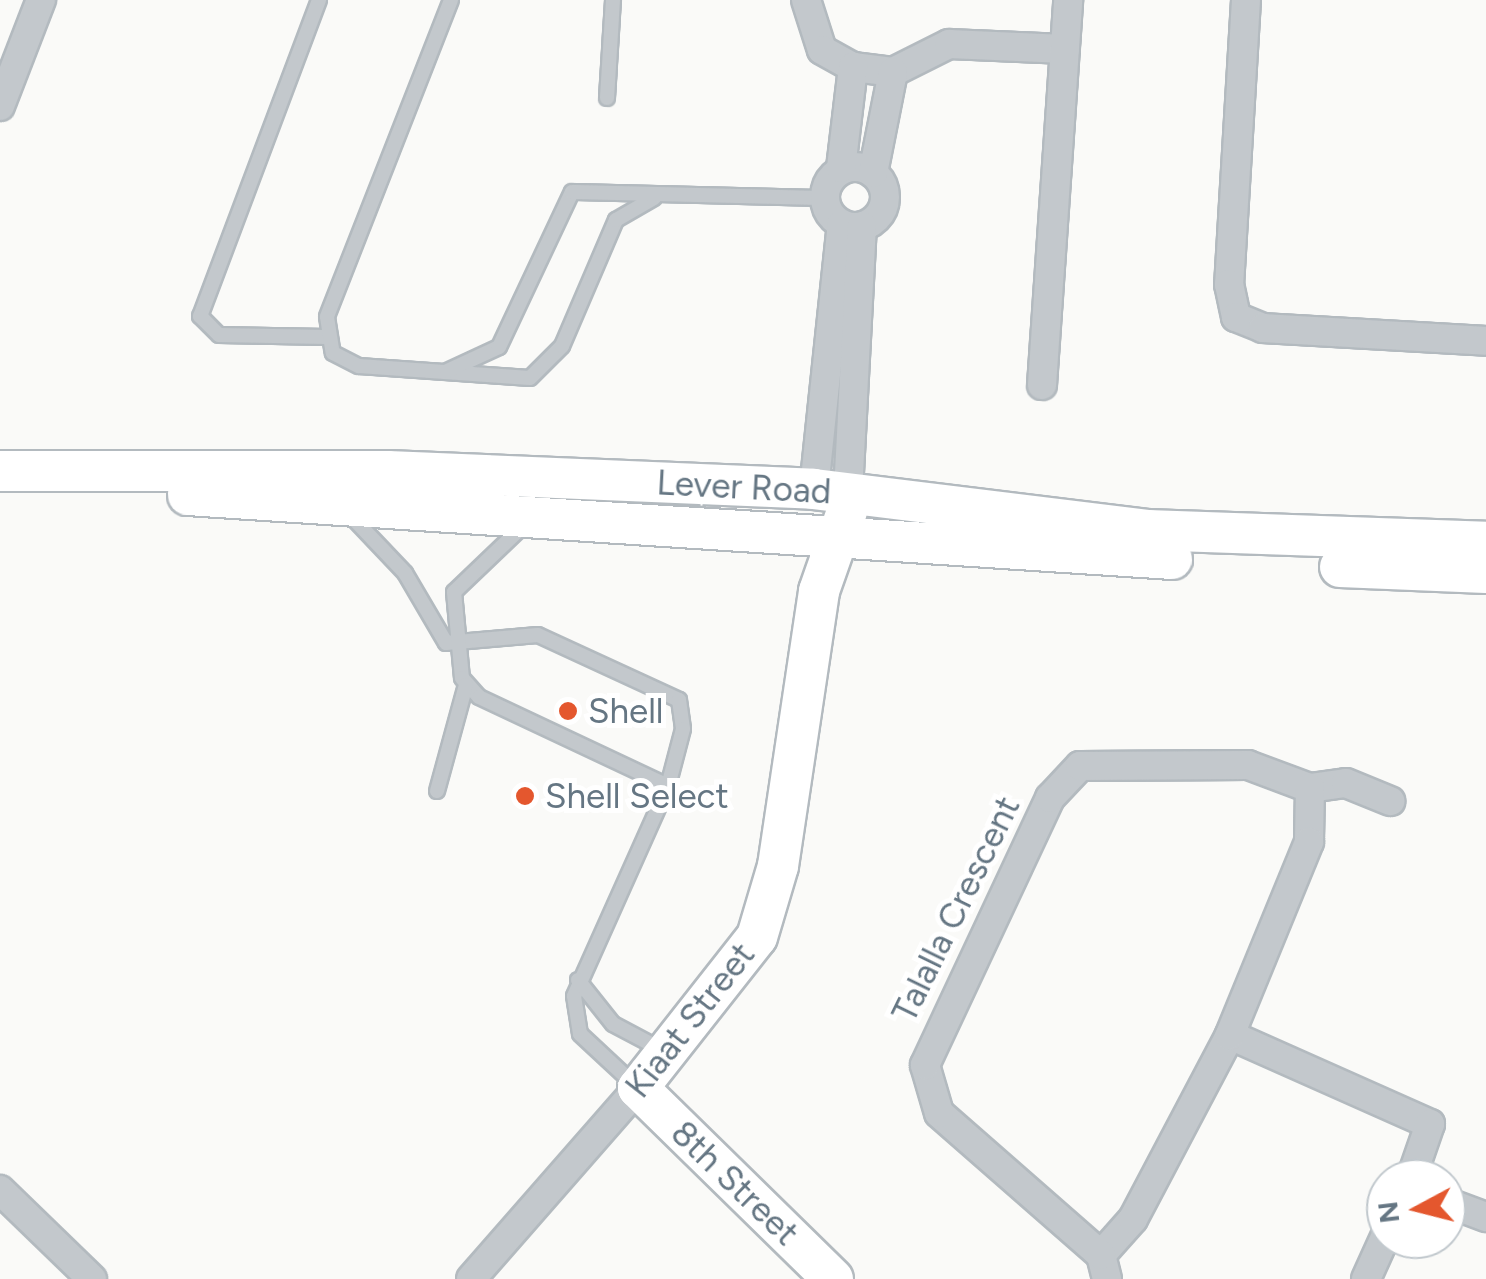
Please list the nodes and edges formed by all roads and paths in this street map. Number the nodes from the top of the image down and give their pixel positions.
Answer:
1 (41, 0) edge
2 (319, 0) edge
3 (451, 0) edge
4 (613, 0) edge
5 (806, 0) edge
6 (1068, 0) edge
7 (1246, 0) edge
8 (1065, 49) junction
9 (852, 67) junction
10 (893, 72) junction
11 (607, 98) dead end
12 (0, 106) edge
13 (841, 168) junction
14 (873, 173) junction
15 (654, 198) junction
16 (824, 198) junction
17 (852, 225) junction
18 (327, 337) junction
19 (1486, 341) edge
20 (441, 372) junction
21 (1042, 386) dead end
22 (0, 472) edge
23 (0, 487) edge
24 (831, 490) junction
25 (338, 506) junction
26 (534, 518) junction
27 (827, 532) junction
28 (1486, 542) edge
29 (1486, 573) edge
30 (458, 648) junction
31 (466, 685) junction
32 (668, 786) junction
33 (1310, 788) junction
34 (437, 791) dead end
35 (1390, 801) dead end
36 (578, 980) junction
37 (1230, 1035) junction
38 (668, 1052) junction
39 (638, 1088) junction
40 (1417, 1159) edge
41 (0, 1190) edge
42 (1104, 1267) edge
43 (92, 1279) edge
44 (471, 1279) edge
45 (833, 1279) edge

1 - 12 street
2 - 18 lane
3 - 18 lane
4 - 11 lane
5 - 9 street
6 - 8 street
7 - 19 street
8 - 10 street
8 - 21 street
9 - 10 street
9 - 13 street
10 - 14 street
13 - 14 street
13 - 16 street
14 - 17 street
15 - 16 lane
15 - 20 lane
15 - 20 lane
16 - 17 street
17 - 24 street, Kiaat Street
18 - 20 lane
22 - 24 main road, Lever Road
23 - 25 main road, Lever Road
24 - 27 main road, Kiaat Street
24 - 28 main road, Lever Road
25 - 26 main road, Lever Road
25 - 30 lane
26 - 27 main road, Lever Road
26 - 30 lane
27 - 29 main road, Lever Road
27 - 38 main road, Kiaat Street
30 - 31 lane
30 - 32 lane
31 - 32 lane
31 - 34 lane
32 - 36 lane
33 - 35 street, Talalla Crescent
33 - 37 street, Talalla Crescent
33 - 42 street, Talalla Crescent
36 - 38 lane
36 - 39 lane
37 - 40 street
37 - 42 street, Talalla Crescent
38 - 39 main road, Kiaat Street
39 - 44 street, Kiaat Street
39 - 45 main road, 8th Street
41 - 43 street

